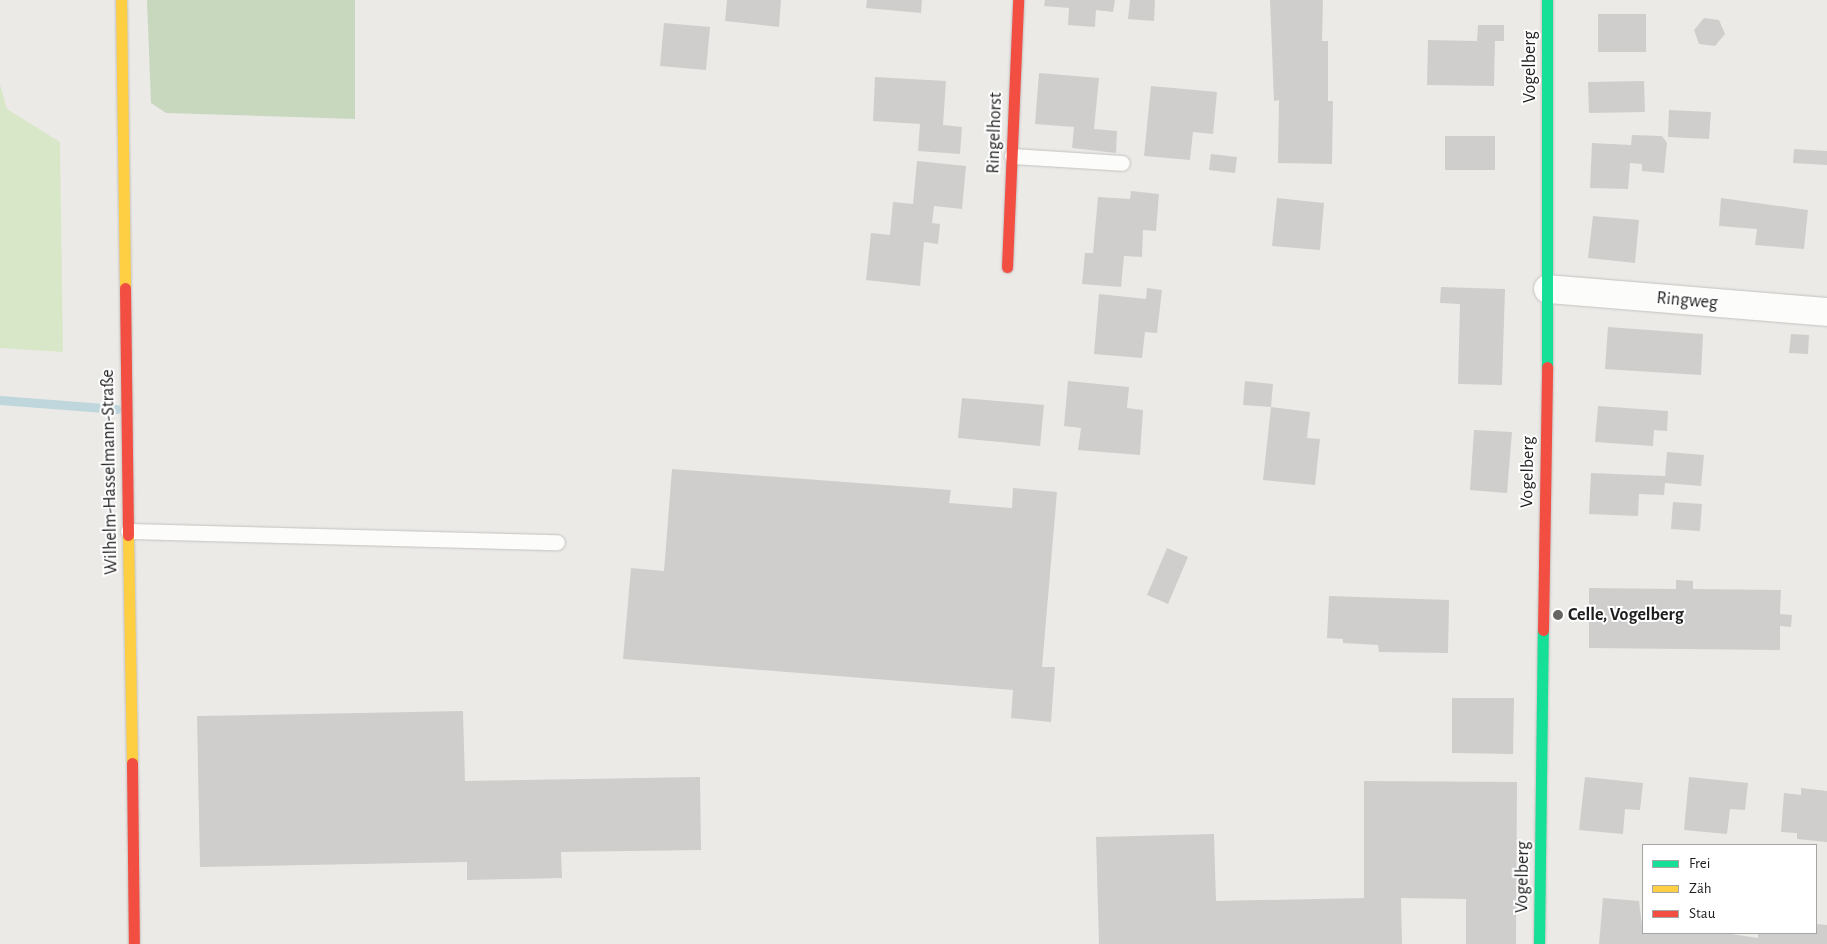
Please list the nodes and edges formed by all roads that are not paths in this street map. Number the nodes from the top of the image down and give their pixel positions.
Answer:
1 (121, 0) edge
2 (1018, 0) edge
3 (1547, 0) edge
4 (1012, 156) junction
5 (1122, 163) dead end
6 (1007, 267) dead end
7 (1548, 289) junction
8 (1827, 312) edge
9 (128, 531) junction
10 (558, 542) dead end
11 (134, 944) edge
12 (1540, 944) edge

1 - 9 street, Wilhelm-Hasselmann-Straße
2 - 4 street, Ringelhorst
3 - 7 street, Vogelberg
4 - 5 lane
4 - 6 street, Ringelhorst
7 - 8 street, Ringweg
7 - 12 street, Vogelberg
9 - 10 lane
9 - 11 street, Wilhelm-Hasselmann-Straße

